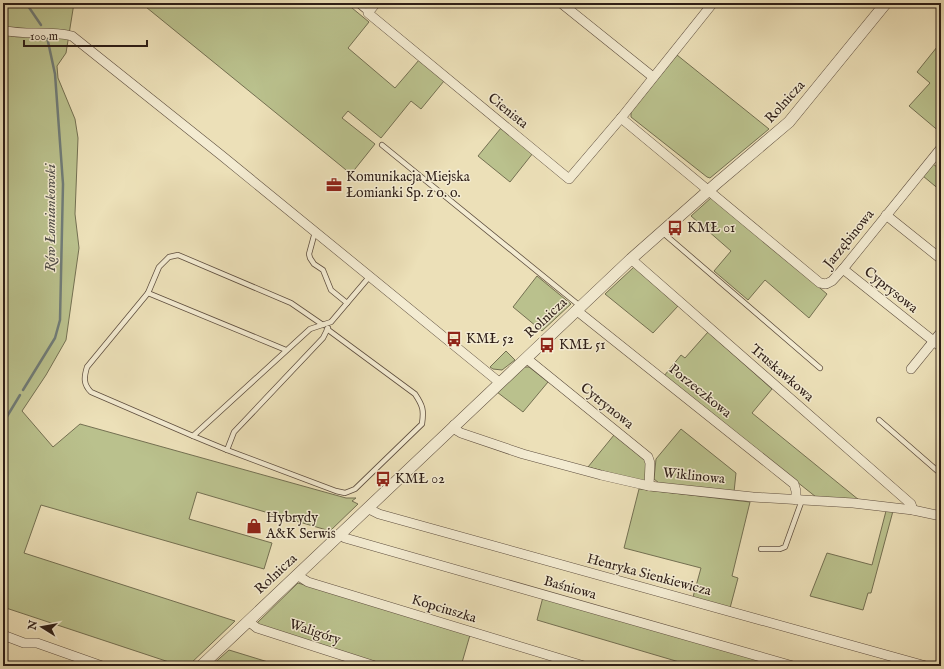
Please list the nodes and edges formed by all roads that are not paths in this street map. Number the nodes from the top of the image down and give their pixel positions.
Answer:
1 (356, 3) edge
2 (376, 3) edge
3 (561, 3) edge
4 (713, 3) edge
5 (886, 3) edge
6 (368, 13) junction
7 (3, 30) edge
8 (653, 78) junction
9 (621, 118) junction
10 (382, 145) dead end
11 (941, 148) edge
12 (708, 190) junction
13 (886, 215) junction
14 (315, 232) junction
15 (662, 232) junction
16 (631, 259) junction
17 (941, 259) edge
18 (843, 269) junction
19 (370, 276) junction
20 (148, 293) junction
21 (347, 303) junction
22 (578, 308) junction
23 (331, 322) junction
24 (323, 325) junction
25 (327, 329) junction
26 (941, 332) edge
27 (937, 344) edge
28 (286, 350) junction
29 (526, 358) junction
30 (820, 368) dead end
31 (911, 369) dead end
32 (499, 382) junction
33 (879, 420) dead end
34 (454, 426) junction
35 (194, 436) junction
36 (227, 450) junction
37 (941, 474) edge
38 (649, 486) junction
39 (799, 500) junction
40 (367, 508) junction
41 (913, 510) junction
42 (941, 516) edge
43 (340, 534) junction
44 (761, 549) dead end
45 (297, 575) junction
46 (248, 621) junction
47 (3, 635) edge
48 (102, 666) edge
49 (201, 666) edge
50 (375, 666) edge
51 (584, 666) edge
52 (793, 666) edge
53 (926, 666) edge

1 - 6 lane
2 - 6 street
3 - 8 street
4 - 8 street, Cienista
5 - 12 street, Rolnicza
6 - 9 street, Cienista
7 - 14 street
8 - 9 street, Cienista
9 - 12 street
10 - 22 lane
11 - 13 street, Jarzębinowa
12 - 15 street, Rolnicza
12 - 18 street, Jarzębinowa
13 - 17 street
13 - 18 street, Jarzębinowa
14 - 19 street
14 - 21 lane
15 - 16 street, Rolnicza
15 - 30 lane
16 - 22 street, Rolnicza
16 - 41 street, Truskawkowa
18 - 27 street, Cyprysowa
19 - 21 lane
19 - 32 street
20 - 24 lane
20 - 28 lane
20 - 35 lane
21 - 23 lane
22 - 29 street, Rolnicza
22 - 39 street, Porzeczkowa
23 - 24 lane
23 - 25 lane
24 - 28 lane
25 - 36 lane
25 - 36 lane
26 - 27 street
27 - 31 street
28 - 35 lane
29 - 32 street, Rolnicza
29 - 38 street, Cytrynowa
32 - 34 street, Rolnicza
33 - 37 lane
34 - 38 street, Wiklinowa
34 - 40 street, Rolnicza
35 - 36 lane
38 - 39 street, Wiklinowa
39 - 41 street, Wiklinowa
39 - 44 lane
40 - 43 street, Rolnicza
40 - 53 street, Henryka Sienkiewicza
41 - 42 street, Wiklinowa
43 - 45 street, Rolnicza
43 - 52 street, Baśniowa
45 - 46 street, Rolnicza
45 - 51 street, Kopciuszka
46 - 49 street, Rolnicza
46 - 50 street, Waligóry
47 - 48 street

